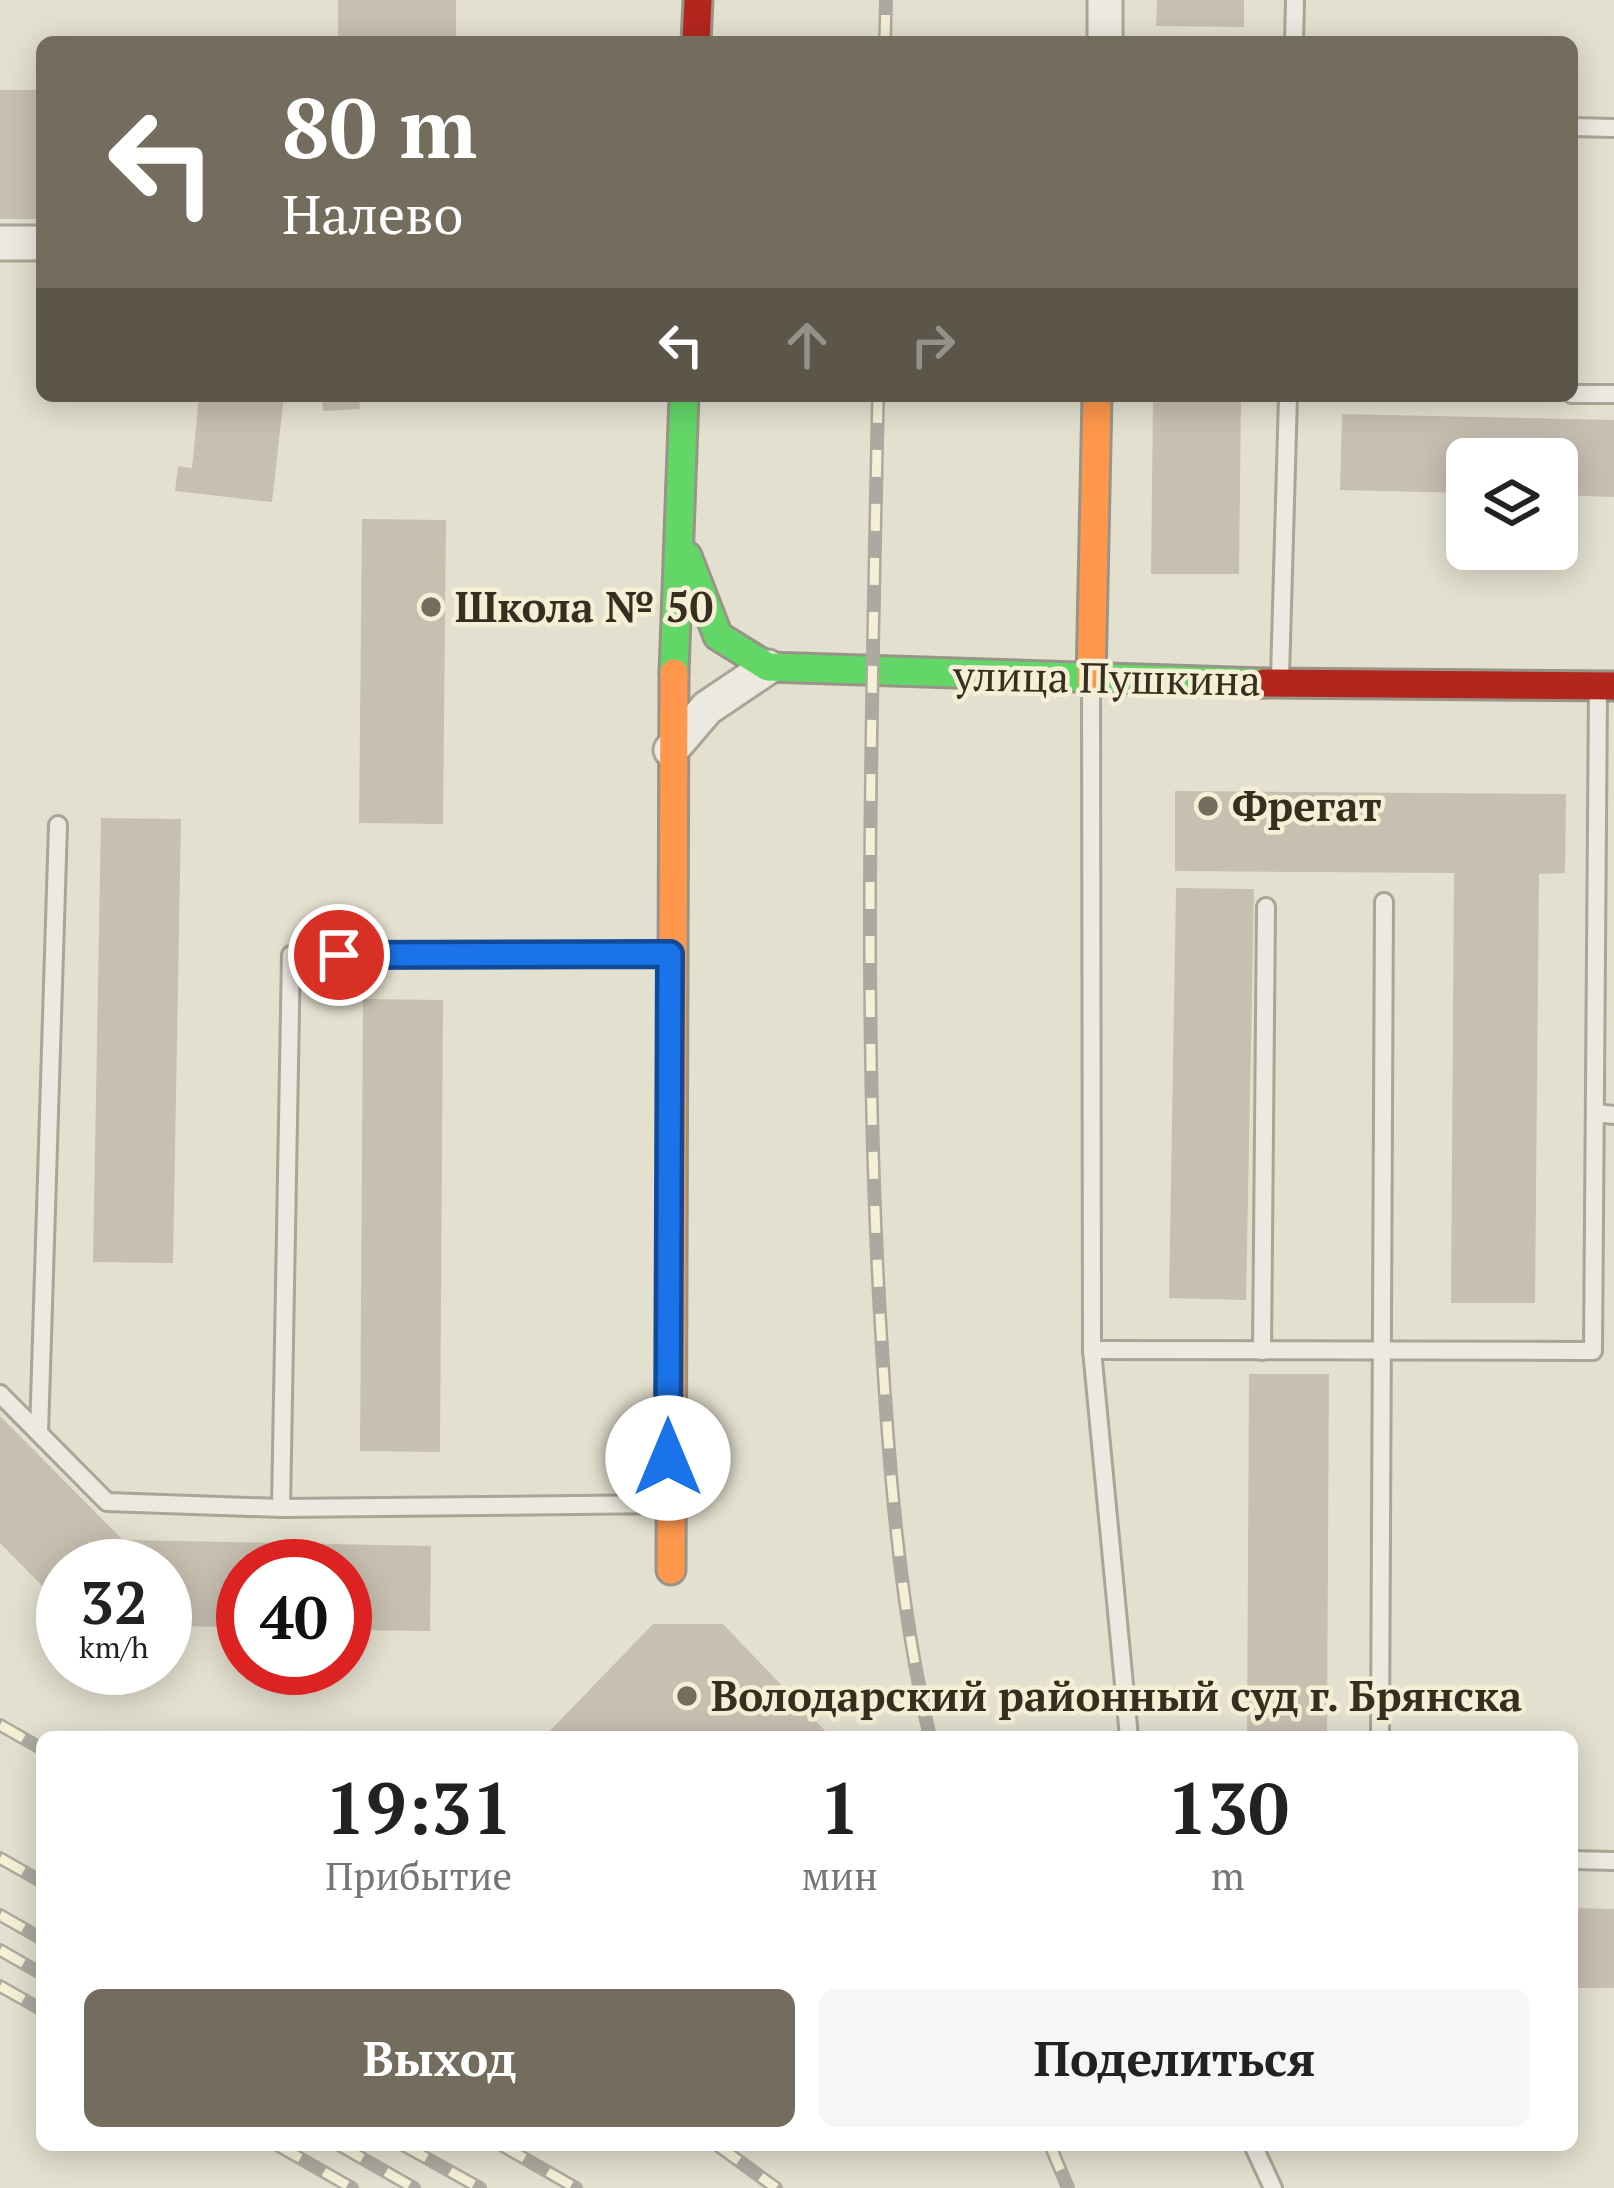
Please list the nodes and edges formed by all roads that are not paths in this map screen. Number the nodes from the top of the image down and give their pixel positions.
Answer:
1 (698, 0) edge
2 (1106, 0) edge
3 (1295, 0) edge
4 (696, 36) edge
5 (1105, 36) edge
6 (1294, 36) edge
7 (1578, 127) edge
8 (1614, 128) edge
9 (0, 242) edge
10 (36, 243) edge
11 (1578, 394) edge
12 (1614, 394) edge
13 (684, 402) edge
14 (1097, 402) edge
15 (1288, 402) edge
16 (679, 535) junction
17 (768, 667) junction
18 (1280, 680) junction
19 (1091, 682) junction
20 (1606, 686) edge
21 (671, 750) junction
22 (58, 825) dead end
23 (1384, 902) dead end
24 (1266, 907) dead end
25 (670, 954) junction
26 (1605, 1114) edge
27 (1605, 1261) edge
28 (1092, 1350) junction
29 (1262, 1351) junction
30 (1385, 1351) junction
31 (0, 1394) edge
32 (39, 1433) junction
33 (668, 1504) junction
34 (281, 1508) junction
35 (671, 1570) dead end
36 (1128, 1731) edge
37 (1380, 1731) edge
38 (1578, 1860) edge
39 (1614, 1861) edge
40 (1255, 2151) edge
41 (1273, 2188) edge

1 - 4 street
2 - 5 street
3 - 6 lane
7 - 8 lane
9 - 10 street
11 - 12 lane
13 - 16 street
14 - 19 street
15 - 18 lane
16 - 17 street, улица Пушкина
16 - 21 street
17 - 19 street, улица Пушкина
17 - 21 street
18 - 19 street, улица Пушкина
18 - 20 street, улица Пушкина
19 - 28 lane
20 - 26 lane
21 - 25 street
22 - 32 lane
23 - 30 lane
24 - 29 lane
25 - 33 street
25 - 34 lane
26 - 27 lane
27 - 30 lane
28 - 29 lane
28 - 36 lane
29 - 30 lane
30 - 37 lane
31 - 32 lane
32 - 34 lane
33 - 34 lane
33 - 35 street
38 - 39 lane
40 - 41 lane

